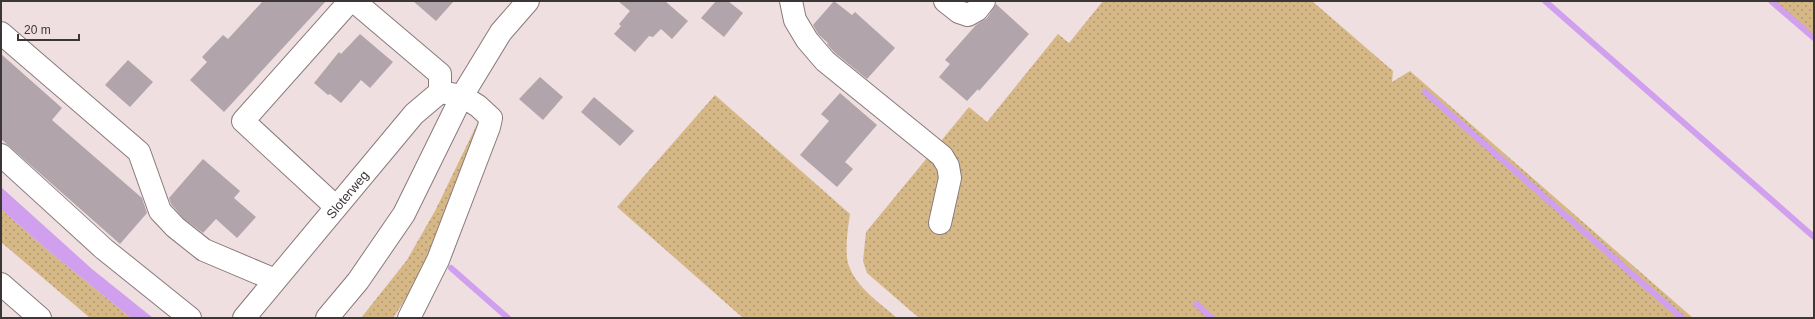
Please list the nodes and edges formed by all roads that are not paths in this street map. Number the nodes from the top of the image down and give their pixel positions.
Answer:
1 (350, 1) edge
2 (354, 1) edge
3 (528, 1) edge
4 (791, 1) edge
5 (945, 1) edge
6 (984, 1) edge
7 (1, 33) edge
8 (440, 92) junction
9 (462, 96) junction
10 (1, 155) edge
11 (336, 207) junction
12 (940, 223) dead end
13 (275, 280) junction
14 (1, 284) edge
15 (40, 318) edge
16 (190, 318) edge
17 (244, 318) edge
18 (327, 318) edge
19 (409, 318) edge

1 - 11 main road
2 - 8 main road
3 - 9 main road
4 - 12 main road
5 - 6 main road
7 - 13 main road
8 - 9 main road
8 - 11 main road, Sloterweg
9 - 18 main road
9 - 19 main road
10 - 16 main road
11 - 13 main road, Sloterweg
13 - 17 main road, Sloterweg
14 - 15 main road

